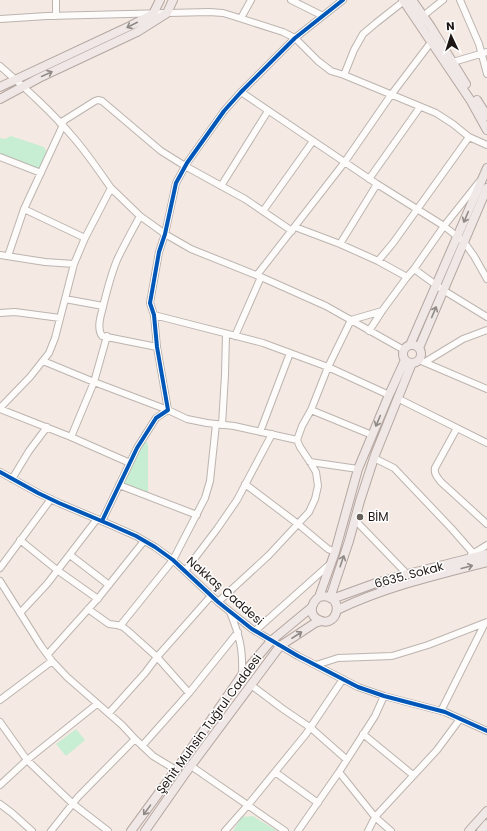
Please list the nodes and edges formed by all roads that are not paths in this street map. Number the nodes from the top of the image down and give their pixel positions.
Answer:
1 (56, 0) edge
2 (160, 0) edge
3 (173, 0) edge
4 (251, 0) edge
5 (291, 0) edge
6 (343, 0) edge
7 (406, 0) edge
8 (443, 0) edge
9 (460, 0) edge
10 (167, 13) junction
11 (153, 14) junction
12 (56, 16) junction
13 (323, 16) junction
14 (423, 16) junction
15 (241, 18) junction
16 (0, 19) edge
17 (295, 38) junction
18 (432, 41) junction
19 (484, 53) edge
20 (453, 62) junction
21 (0, 66) edge
22 (487, 74) edge
23 (344, 75) junction
24 (16, 80) junction
25 (23, 86) junction
26 (0, 87) edge
27 (241, 92) junction
28 (391, 95) junction
29 (0, 99) edge
30 (420, 107) junction
31 (268, 111) junction
32 (487, 116) edge
33 (61, 124) junction
34 (487, 130) edge
35 (469, 137) junction
36 (313, 141) junction
37 (487, 145) edge
38 (0, 157) edge
39 (344, 163) junction
40 (184, 166) junction
41 (487, 168) edge
42 (41, 173) junction
43 (483, 176) junction
44 (369, 179) junction
45 (376, 184) junction
46 (220, 186) junction
47 (111, 188) junction
48 (487, 188) edge
49 (24, 209) junction
50 (417, 209) junction
51 (263, 212) junction
52 (140, 216) junction
53 (444, 226) junction
54 (293, 229) junction
55 (165, 234) junction
56 (86, 238) junction
57 (461, 239) junction
58 (340, 244) junction
59 (0, 255) edge
60 (8, 256) junction
61 (378, 261) junction
62 (74, 264) junction
63 (414, 270) junction
64 (259, 276) junction
65 (407, 277) junction
66 (487, 279) edge
67 (440, 288) junction
68 (65, 299) junction
69 (103, 306) junction
70 (382, 311) junction
71 (0, 313) edge
72 (154, 316) junction
73 (487, 317) edge
74 (60, 318) junction
75 (351, 320) junction
76 (487, 330) edge
77 (370, 331) junction
78 (226, 334) junction
79 (107, 336) junction
80 (235, 336) junction
81 (157, 347) junction
82 (407, 348) junction
83 (419, 348) junction
84 (290, 353) junction
85 (43, 361) junction
86 (415, 361) junction
87 (328, 367) junction
88 (94, 382) junction
89 (487, 389) edge
90 (393, 397) junction
91 (0, 408) edge
92 (168, 410) junction
93 (311, 410) junction
94 (219, 425) junction
95 (47, 427) junction
96 (457, 428) junction
97 (260, 432) junction
98 (272, 434) junction
99 (372, 435) junction
100 (71, 437) junction
101 (297, 440) junction
102 (487, 444) edge
103 (374, 458) junction
104 (310, 462) junction
105 (130, 463) junction
106 (358, 469) junction
107 (2, 473) edge
108 (12, 479) junction
109 (0, 481) edge
110 (245, 484) junction
111 (119, 485) junction
112 (51, 499) junction
113 (197, 515) junction
114 (100, 520) junction
115 (355, 520) junction
116 (298, 524) junction
117 (487, 524) edge
118 (20, 540) junction
119 (144, 541) junction
120 (487, 545) edge
121 (334, 552) junction
122 (473, 553) junction
123 (70, 554) junction
124 (487, 554) edge
125 (173, 560) junction
126 (465, 560) junction
127 (487, 562) edge
128 (331, 563) junction
129 (0, 568) edge
130 (57, 570) junction
131 (185, 571) junction
132 (407, 574) junction
133 (0, 581) edge
134 (109, 585) junction
135 (211, 596) junction
136 (319, 597) junction
137 (331, 598) junction
138 (98, 599) junction
139 (218, 602) junction
140 (312, 607) junction
141 (88, 609) junction
142 (337, 610) junction
143 (230, 611) junction
144 (20, 612) junction
145 (321, 621) junction
146 (486, 624) edge
147 (120, 626) junction
148 (255, 631) junction
149 (238, 632) junction
150 (271, 641) junction
151 (280, 646) junction
152 (48, 654) junction
153 (157, 657) junction
154 (52, 661) junction
155 (316, 665) junction
156 (242, 675) junction
157 (343, 679) junction
158 (251, 685) junction
159 (189, 693) junction
160 (384, 696) junction
161 (0, 700) edge
162 (97, 704) junction
163 (441, 711) junction
164 (109, 714) junction
165 (460, 719) junction
166 (0, 722) edge
167 (311, 728) junction
168 (487, 731) edge
169 (363, 734) junction
170 (135, 740) junction
171 (142, 746) junction
172 (26, 760) junction
173 (346, 760) junction
174 (191, 766) junction
175 (176, 770) junction
176 (275, 772) junction
177 (339, 772) junction
178 (414, 775) junction
179 (0, 785) edge
180 (318, 803) junction
181 (0, 804) edge
182 (73, 804) junction
183 (248, 805) junction
184 (487, 811) edge
185 (375, 816) junction
186 (487, 824) edge
187 (32, 831) edge
188 (50, 831) edge
189 (108, 831) edge
190 (131, 831) edge
191 (145, 831) edge
192 (225, 831) edge
193 (285, 831) edge
194 (298, 831) edge
195 (368, 831) edge
196 (391, 831) edge
197 (469, 831) edge
198 (481, 831) edge

1 - 12 street
2 - 11 main road
3 - 10 main road
4 - 15 street
5 - 13 street
6 - 13 street
7 - 14 main road
7 - 18 main road
7 - 23 street
8 - 14 street
9 - 19 street
10 - 11 street
10 - 15 street
25 -> 10 main road
11 - 12 street
11 -> 24 main road
12 - 16 street
13 - 17 street
14 - 20 main road
15 - 17 street
17 - 23 street
17 - 27 street
18 - 28 street
18 - 34 main road
19 - 20 street
19 - 22 street
20 - 32 main road
21 - 24 street
23 - 28 street
24 - 25 street
24 - 26 main road
25 - 29 main road
25 - 33 street
27 - 31 street
27 - 40 street
28 - 30 street
28 - 39 street
30 - 35 street
30 - 44 street
31 - 36 street
31 - 46 street
33 - 40 street
33 - 42 street
33 - 47 street
35 - 37 street
35 - 50 street
36 - 39 street
36 - 51 street
38 - 42 street
39 - 44 street
39 - 54 street
40 - 46 street
40 - 55 street
41 - 43 main road
42 - 49 street
43 - 53 street
43 -> 57 main road
44 - 45 street
45 - 50 street
45 - 58 street
46 - 51 street
47 - 52 street
47 - 56 street
48 - 57 main road
49 - 56 street
49 - 60 street
50 - 53 street
50 - 61 street
51 - 54 street
52 - 55 street
52 - 69 street
53 - 57 street
53 - 63 street
54 - 58 street
54 - 64 street
55 - 64 street
55 - 72 street
56 - 62 street
57 - 66 street
57 - 67 main road
58 - 61 street
59 - 60 street
60 - 62 street
61 - 65 street
62 - 68 street
63 - 65 street
63 - 67 street
64 - 75 street
64 - 80 street
65 - 70 street
67 - 73 street
67 - 82 main road
83 -> 67 main road
68 - 69 street
68 - 74 street
69 - 79 street
70 - 75 street
70 - 77 street
71 - 74 street
72 - 78 street
72 - 81 street
74 - 85 street
75 - 77 street
75 - 87 street
76 - 86 street
77 - 82 street
78 - 80 street
78 - 94 street
79 - 81 street
79 - 88 street
80 - 84 street
81 - 92 street
82 - 83 main road
82 - 86 main road
83 - 86 main road
84 - 87 street
84 - 97 street
85 - 88 street
85 - 91 street
86 - 89 street
86 - 90 main road
87 - 90 street
87 - 93 street
88 - 92 street
88 - 100 street
90 - 96 street
90 -> 99 main road
90 - 103 main road
91 - 95 street
92 - 94 street
92 - 105 street
93 - 99 street
93 - 101 street
94 - 97 street
94 - 113 street
95 - 100 street
95 - 108 street
96 - 102 street
96 - 117 street
97 - 98 street
98 - 101 street
98 - 110 street
99 - 106 main road
100 - 105 street
101 - 104 street
103 - 115 main road
103 - 122 street
104 - 106 street
104 - 116 street
105 - 111 street
106 - 121 main road
107 - 108 street, Nakkaş Caddesi
107 - 109 street
108 - 112 street, Nakkaş Caddesi
110 - 116 street
110 - 131 street
111 - 113 street
111 - 114 street
112 - 114 street, Nakkaş Caddesi
112 - 118 street
113 - 125 street
114 - 119 street, Nakkaş Caddesi
114 - 123 street
115 - 132 street
137 -> 115 main road
116 - 121 street
116 - 139 street
118 - 129 street
118 - 130 street
119 - 125 street, Nakkaş Caddesi
119 - 134 street
120 - 122 street
121 - 128 main road
122 - 126 street
123 - 130 street
123 - 134 street
124 - 126 main road, 6635. Sokak
125 - 131 street, Nakkaş Caddesi
125 - 147 street
126 - 132 main road, 6635. Sokak
142 -> 127 main road, 6635. Sokak
128 - 136 main road
128 - 148 street
130 - 138 street
130 - 144 street
131 - 135 street, Nakkaş Caddesi
132 - 137 main road, 6635. Sokak
133 - 144 street
134 - 138 street
135 - 139 street, Nakkaş Caddesi
135 - 153 street
136 - 137 main road
136 - 140 main road
137 - 142 main road
138 - 141 street
139 - 143 street, Nakkaş Caddesi
140 - 145 main road
140 - 150 main road, Şehit Muhsin Tuğrul Caddesi
141 - 147 street
141 - 152 street
142 - 145 main road
143 - 148 street, Nakkaş Caddesi
143 - 149 street
144 - 152 street
151 -> 145 main road, Şehit Muhsin Tuğrul Caddesi
146 - 155 street
146 - 163 street
147 - 153 street
148 - 150 street, Nakkaş Caddesi
149 - 156 street
149 - 159 street
150 - 151 street, Nakkaş Caddesi
150 - 156 main road, Şehit Muhsin Tuğrul Caddesi
151 - 155 street, Nakkaş Caddesi
151 - 158 main road, Şehit Muhsin Tuğrul Caddesi
152 - 154 street
153 - 159 street
153 - 164 street
154 - 161 street
154 - 162 street
155 - 157 street, Nakkaş Caddesi
156 - 175 main road, Şehit Muhsin Tuğrul Caddesi
157 - 160 street, Nakkaş Caddesi
157 - 167 street
158 - 167 street
158 - 174 main road, Şehit Muhsin Tuğrul Caddesi
159 - 171 street
160 - 163 street, Nakkaş Caddesi
160 - 169 street
162 - 164 street
162 - 172 street
163 - 165 street, Nakkaş Caddesi
164 - 170 street
165 - 168 street, Nakkaş Caddesi
165 - 178 street
166 - 172 street
167 - 173 street
167 - 176 street
169 - 173 street
169 - 178 street
170 - 171 street
170 - 182 street
171 - 175 street
172 - 179 street
172 - 182 street
173 - 177 street
174 - 183 street
174 - 191 main road, Şehit Muhsin Tuğrul Caddesi
175 -> 190 main road, Şehit Muhsin Tuğrul Caddesi
176 - 180 street
176 - 183 street
177 - 180 street
177 - 185 street
178 - 185 street
180 - 194 street
181 - 187 street
182 - 188 street
182 - 189 street
183 - 192 street
183 - 193 street
184 - 197 main road
185 - 195 street
185 - 196 street
186 - 198 main road

